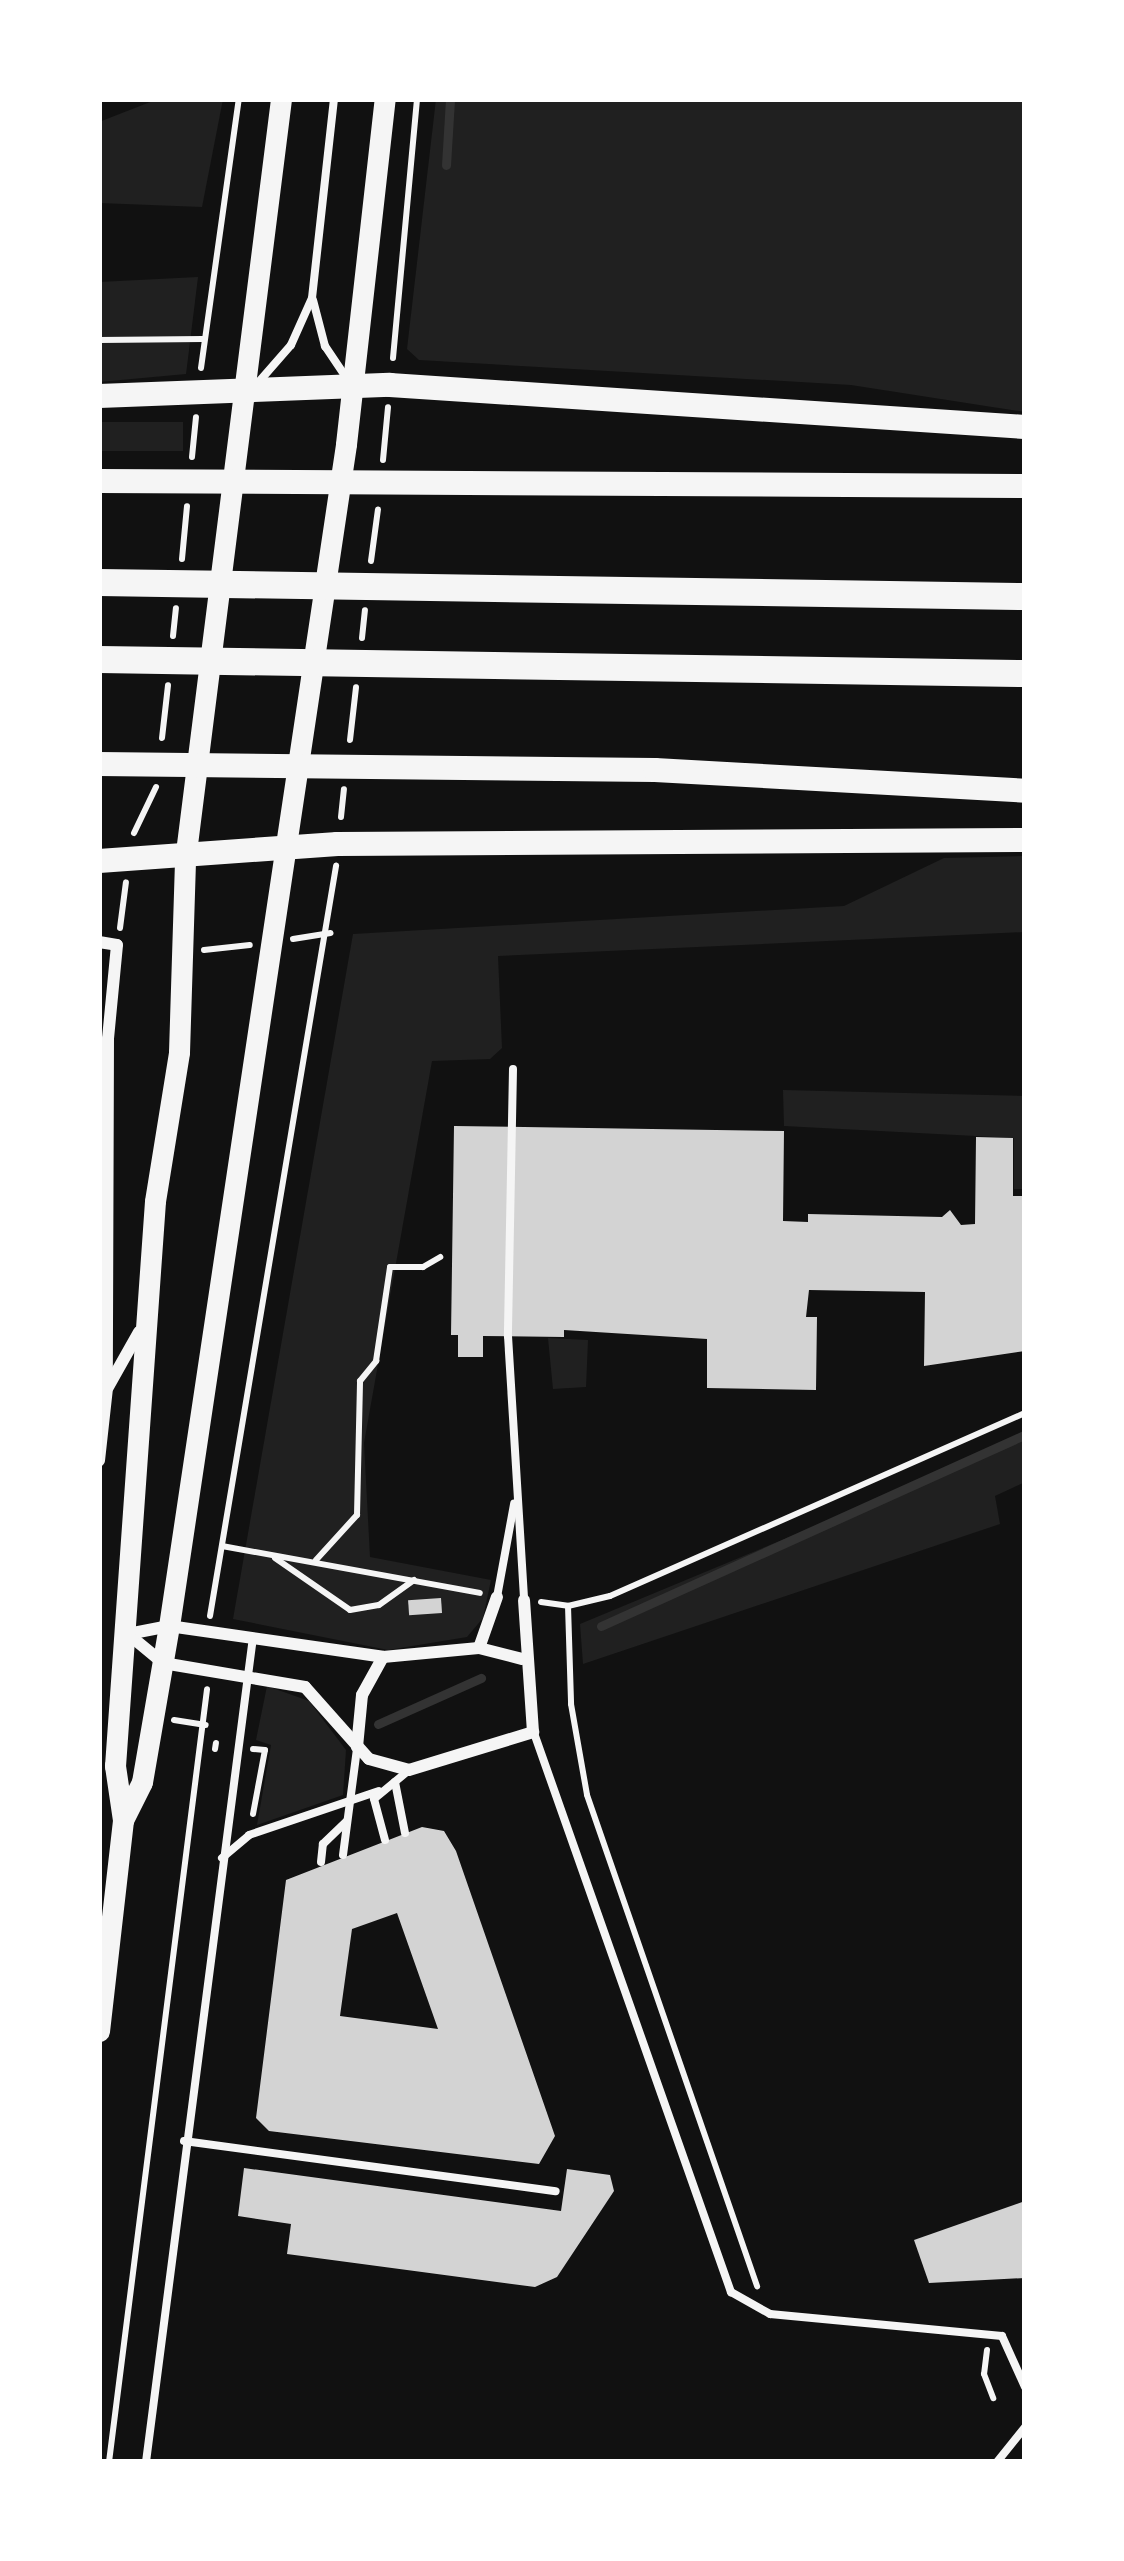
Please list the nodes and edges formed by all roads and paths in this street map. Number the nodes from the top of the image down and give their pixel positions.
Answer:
1 (239, 99) edge
2 (280, 99) edge
3 (334, 99) edge
4 (385, 99) edge
5 (417, 99) edge
6 (212, 268) dead end
7 (312, 298) junction
8 (204, 339) dead end
9 (99, 340) edge
10 (351, 385) junction
11 (390, 385) junction
12 (247, 395) junction
13 (99, 396) edge
14 (1025, 427) edge
15 (383, 464) dead end
16 (99, 481) edge
17 (1025, 486) edge
18 (380, 487) dead end
19 (99, 582) edge
20 (369, 582) dead end
21 (1025, 596) edge
22 (366, 606) dead end
23 (360, 654) dead end
24 (99, 659) edge
25 (1025, 673) edge
26 (357, 678) dead end
27 (349, 749) dead end
28 (108, 765) edge
29 (346, 773) dead end
30 (1025, 791) edge
31 (1025, 840) edge
32 (338, 844) junction
33 (285, 850) junction
34 (185, 860) junction
35 (99, 861) edge
36 (331, 933) junction
37 (99, 942) edge
38 (271, 943) junction
39 (181, 949) junction
40 (513, 1069) dead end
41 (440, 1257) dead end
42 (149, 1308) junction
43 (107, 1388) junction
44 (1025, 1413) edge
45 (99, 1460) edge
46 (515, 1502) junction
47 (270, 1555) junction
48 (314, 1562) junction
49 (414, 1580) junction
50 (497, 1597) junction
51 (524, 1600) joint
52 (169, 1626) junction
53 (128, 1634) junction
54 (253, 1636) junction
55 (478, 1648) junction
56 (383, 1657) junction
57 (522, 1659) junction
58 (163, 1663) junction
59 (248, 1673) junction
60 (206, 1725) dead end
61 (533, 1732) junction
62 (357, 1748) junction
63 (409, 1770) junction
64 (395, 1782) junction
65 (379, 1790) junction
66 (350, 1802) junction
67 (123, 1820) junction
68 (348, 1820) junction
69 (405, 1833) dead end
70 (385, 1840) dead end
71 (343, 1855) dead end
72 (221, 1859) junction
73 (321, 1862) dead end
74 (99, 2032) edge
75 (184, 2140) junction
76 (556, 2191) dead end
77 (770, 2314) junction
78 (989, 2335) junction
79 (1025, 2387) edge
80 (993, 2398) dead end
81 (1025, 2427) edge
82 (109, 2462) edge
83 (146, 2462) edge
84 (997, 2462) edge

1 - 6 path
2 - 12 main road
3 - 7 lane
4 - 10 main road
5 - 11 path
7 - 10 lane
7 - 12 lane
8 - 9 path
10 - 11 highway
10 - 12 highway
10 - 33 main road
11 - 14 highway
11 - 15 path
12 - 13 highway
12 - 34 main road
16 - 17 highway
18 - 20 path
19 - 21 highway
22 - 23 path
24 - 25 highway
26 - 27 path
28 - 30 highway
29 - 32 path
31 - 32 highway
32 - 33 highway
32 - 36 path
33 - 34 highway
33 - 38 main road
34 - 35 highway
34 - 39 main road
36 - 38 path
36 - 47 path
37 - 43 street
38 - 39 path
38 - 52 main road
39 - 42 main road
40 - 46 lane
41 - 48 path
42 - 43 street
42 - 53 main road
43 - 45 street
44 - 77 path
46 - 50 lane
46 - 51 lane
47 - 48 path
47 - 49 path
48 - 49 path
49 - 50 path
50 - 55 street
51 - 57 street
52 - 53 street
52 - 54 street
52 - 58 main road
53 - 58 street
53 - 67 main road
54 - 56 street
54 - 59 lane
55 - 56 street
55 - 57 street
56 - 62 street
57 - 61 street
58 - 59 street
58 - 67 main road
59 - 62 street
59 - 72 lane
60 - 82 path
61 - 63 street
61 - 77 lane
62 - 63 street
62 - 66 lane
63 - 64 lane
64 - 65 lane
64 - 69 lane
65 - 66 lane
65 - 70 lane
66 - 68 lane
66 - 72 lane
67 - 74 main road
68 - 71 lane
68 - 73 lane
72 - 75 lane
75 - 76 lane
75 - 83 lane
77 - 78 lane
78 - 79 lane
78 - 80 path
81 - 84 lane

